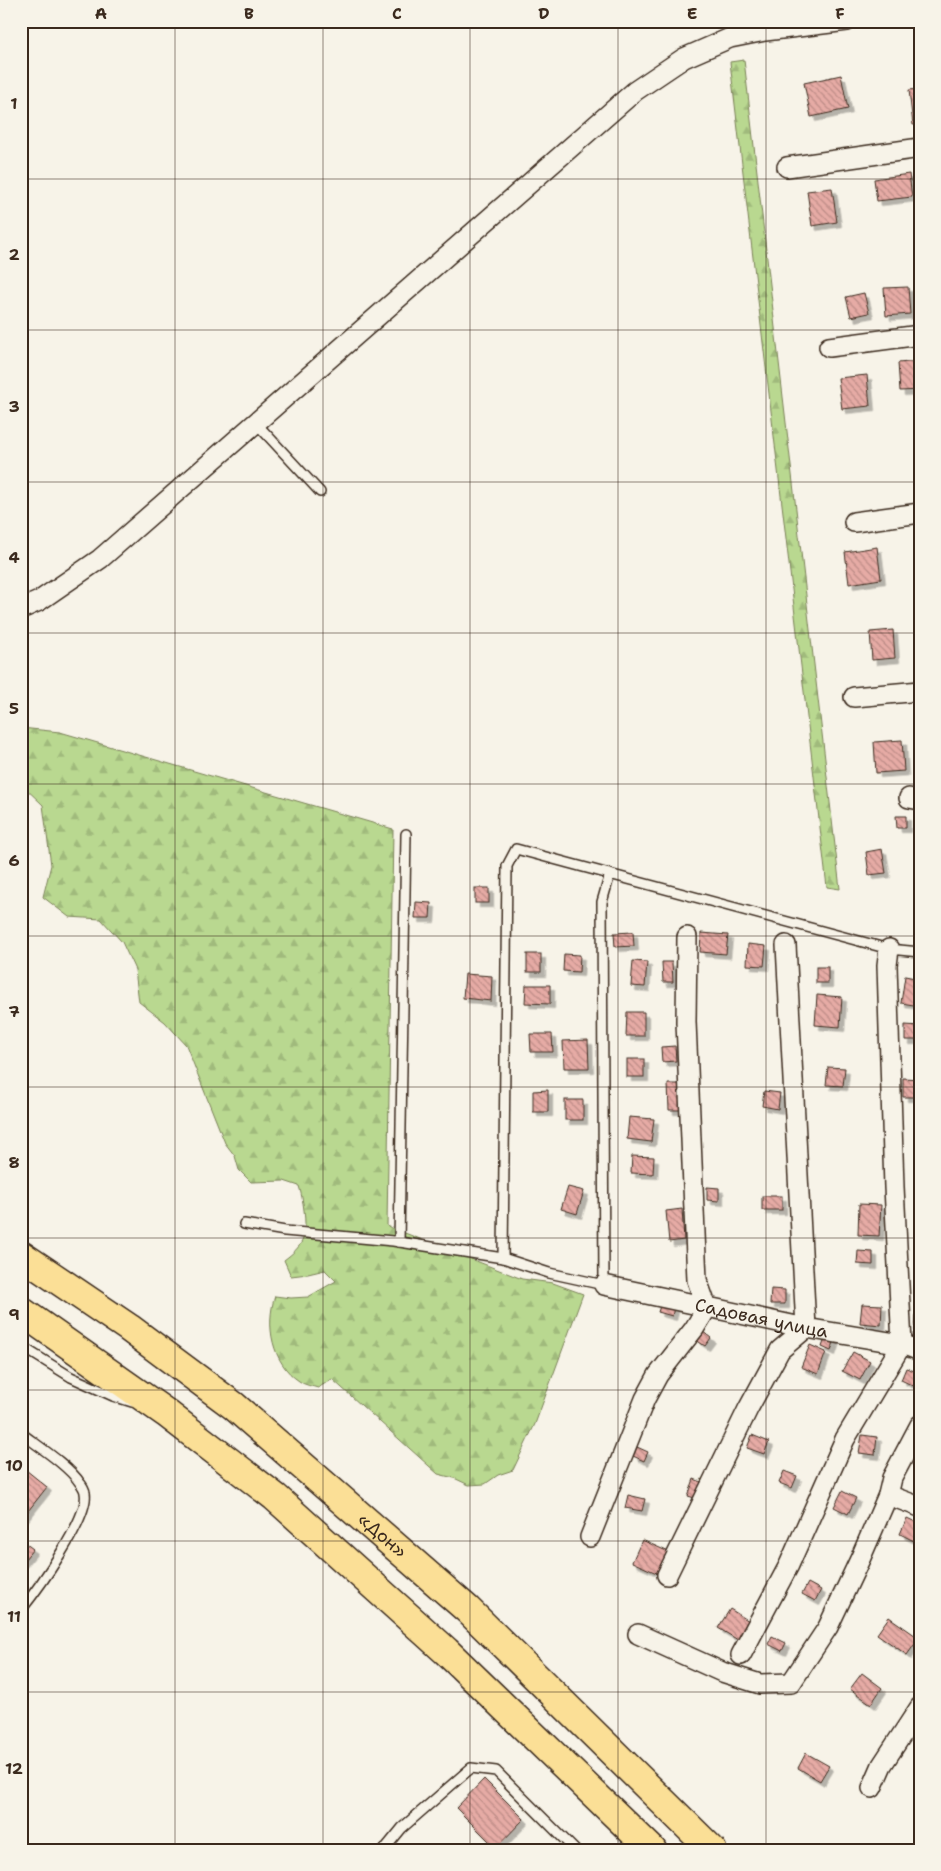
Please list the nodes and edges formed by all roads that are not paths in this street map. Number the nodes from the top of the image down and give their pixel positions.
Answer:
1 (847, 21) edge
2 (920, 148) edge
3 (787, 167) dead end
4 (920, 335) edge
5 (828, 348) dead end
6 (256, 423) junction
7 (320, 492) dead end
8 (920, 513) edge
9 (854, 522) dead end
10 (21, 609) edge
11 (920, 691) edge
12 (854, 697) dead end
13 (406, 834) dead end
14 (610, 874) junction
15 (687, 937) dead end
16 (786, 945) dead end
17 (889, 949) junction
18 (920, 952) edge
19 (244, 1224) dead end
20 (399, 1242) junction
21 (21, 1255) edge
22 (503, 1258) junction
23 (604, 1285) junction
24 (707, 1308) junction
25 (21, 1311) edge
26 (806, 1328) junction
27 (21, 1346) edge
28 (911, 1348) edge
29 (166, 1413) junction
30 (920, 1426) edge
31 (21, 1433) edge
32 (888, 1495) junction
33 (920, 1507) edge
34 (590, 1537) dead end
35 (667, 1575) dead end
36 (21, 1610) edge
37 (638, 1634) dead end
38 (741, 1655) dead end
39 (920, 1708) edge
40 (872, 1788) dead end
41 (384, 1850) edge
42 (575, 1850) edge
43 (652, 1850) edge
44 (712, 1850) edge

1 - 6 street
2 - 3 street
4 - 5 street
6 - 7 lane
6 - 10 street
8 - 9 street
11 - 12 street
13 - 20 lane
14 - 17 lane
14 - 22 lane
14 - 23 lane
15 - 24 street
16 - 26 street
17 - 18 lane
17 - 28 street
19 - 20 lane
20 - 22 lane
21 - 44 highway, «Дон»
22 - 23 lane
23 - 24 street, Садовая улица
24 - 26 street, Садовая улица
24 - 34 street
25 - 29 highway
26 - 28 street, Садовая улица
26 - 35 street
27 - 29 lane
28 - 38 street
29 - 43 highway
30 - 32 street
31 - 36 lane
32 - 33 street
32 - 37 street
39 - 40 street
41 - 42 lane

